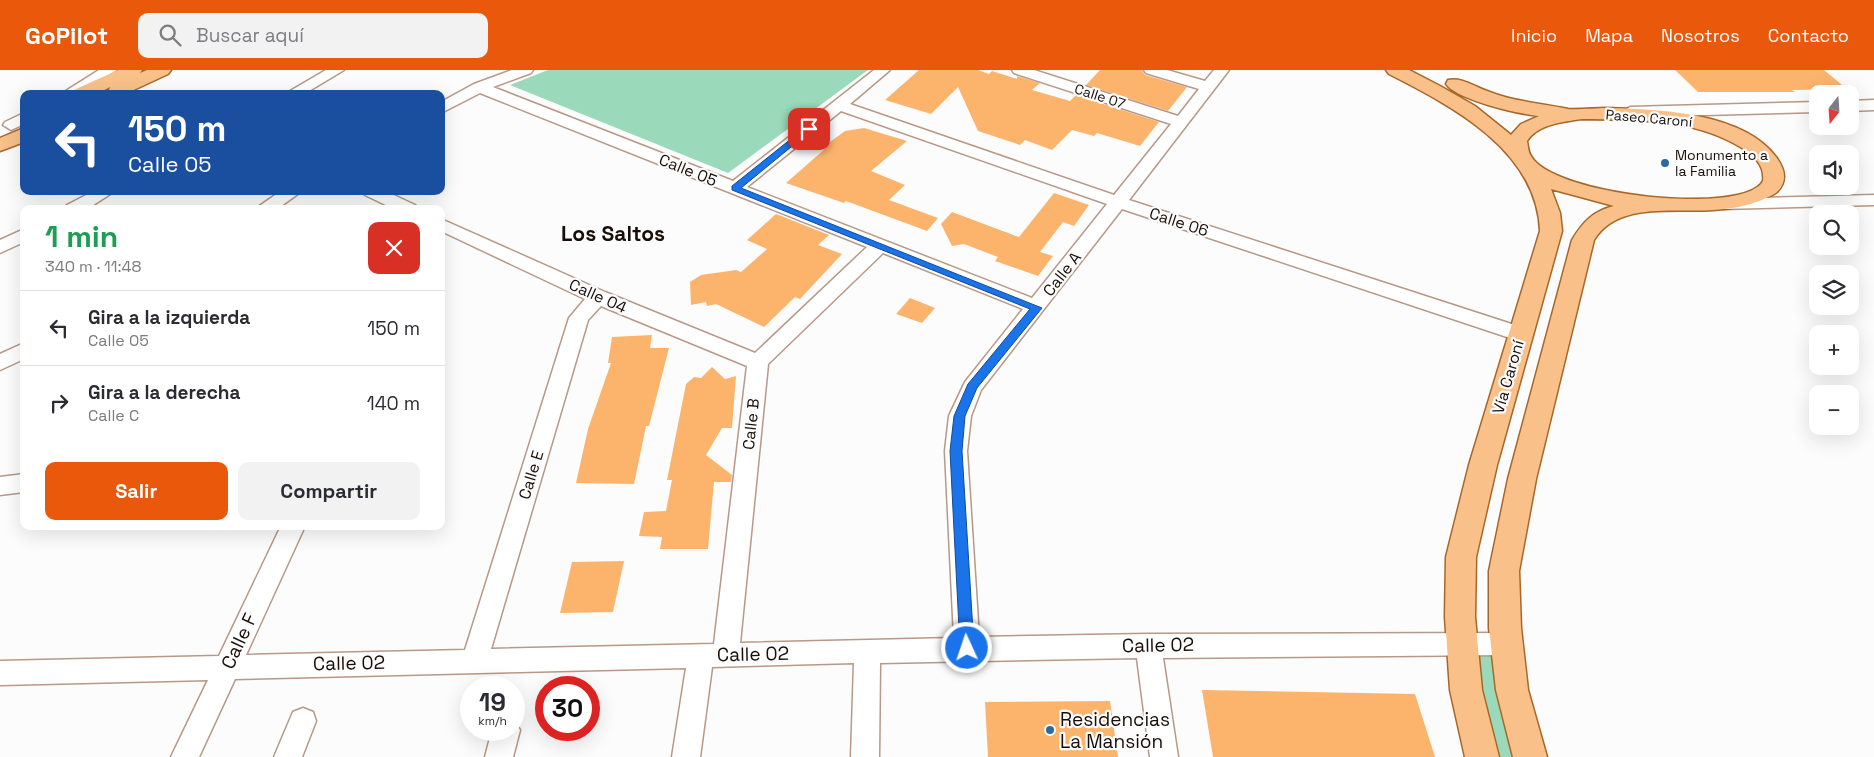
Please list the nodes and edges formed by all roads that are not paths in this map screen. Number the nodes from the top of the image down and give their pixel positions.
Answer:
1 (110, 70) edge
2 (133, 70) edge
3 (162, 70) edge
4 (337, 70) edge
5 (526, 70) edge
6 (883, 70) edge
7 (1019, 70) edge
8 (1151, 70) edge
9 (1222, 70) edge
10 (1395, 70) edge
11 (1427, 70) edge
12 (1209, 87) junction
13 (479, 88) junction
14 (75, 90) edge
15 (90, 90) edge
16 (119, 90) edge
17 (300, 90) edge
18 (1874, 105) edge
19 (445, 106) edge
20 (839, 106) junction
21 (1859, 106) edge
22 (1809, 107) edge
23 (1582, 113) junction
24 (1181, 122) junction
25 (16, 126) edge
26 (0, 145) edge
27 (1525, 163) junction
28 (735, 188) junction
29 (100, 195) edge
30 (287, 195) edge
31 (379, 195) edge
32 (1874, 200) edge
33 (1119, 202) junction
34 (81, 205) edge
35 (271, 205) edge
36 (401, 205) edge
37 (1685, 205) junction
38 (445, 226) edge
39 (20, 237) edge
40 (880, 245) junction
41 (0, 247) edge
42 (598, 297) junction
43 (1037, 308) junction
44 (1520, 334) junction
45 (20, 352) edge
46 (758, 362) junction
47 (0, 363) edge
48 (20, 484) edge
49 (0, 486) edge
50 (292, 530) edge
51 (1462, 643) junction
52 (1507, 644) junction
53 (1148, 645) junction
54 (967, 648) junction
55 (867, 651) junction
56 (714, 654) junction
57 (475, 660) junction
58 (227, 666) junction
59 (0, 673) edge
60 (303, 720) dead end
61 (503, 741) edge
62 (185, 757) edge
63 (288, 757) edge
64 (499, 757) edge
65 (686, 757) edge
66 (865, 757) edge
67 (1164, 757) edge
68 (1482, 757) edge
69 (1530, 757) edge

1 - 14 street
2 - 15 main road
3 - 16 main road
4 - 17 street
5 - 13 street
6 - 20 street
7 - 24 street, Calle 07
8 - 12 street
9 - 12 street, Calle A
10 - 27 main road, Vía Caroní
11 - 23 main road
12 - 24 street, Calle A
13 - 19 street
13 - 28 street, Calle 05
18 - 21 street
20 - 28 street
20 - 33 street, Calle 06
22 - 23 street, Paseo Caroní
23 - 27 main road, Paseo Caroní
23 - 37 main road, Paseo Caroní
24 - 33 street, Calle A
25 - 26 main road
27 - 37 main road, Paseo Caroní
27 - 44 main road, Vía Caroní
28 - 40 street, Calle 05
29 - 34 street
30 - 35 street
31 - 36 street
32 - 37 street, Paseo Caroní
33 - 43 street, Calle A
33 - 44 street, Calle 06
37 - 52 main road
38 - 42 street, Calle 04
39 - 41 street
40 - 43 street, Calle 05
40 - 46 street
42 - 46 street, Calle 04
42 - 57 street, Calle E
43 - 54 street, Calle A
44 - 51 main road, Vía Caroní
45 - 47 street
46 - 56 street, Calle B
48 - 49 street
50 - 58 street, Calle F
51 - 52 street, Calle 02
51 - 53 street, Calle 02
51 - 68 main road, Vía Caroní
52 - 69 main road
53 - 54 street, Calle 02
53 - 67 street
54 - 55 street, Calle 02
55 - 56 street, Calle 02
55 - 66 street
56 - 57 street, Calle 02
56 - 65 street, Calle B
57 - 58 street, Calle 02
58 - 59 street, Calle 02
58 - 62 street, Calle F
60 - 63 street
61 - 64 street

